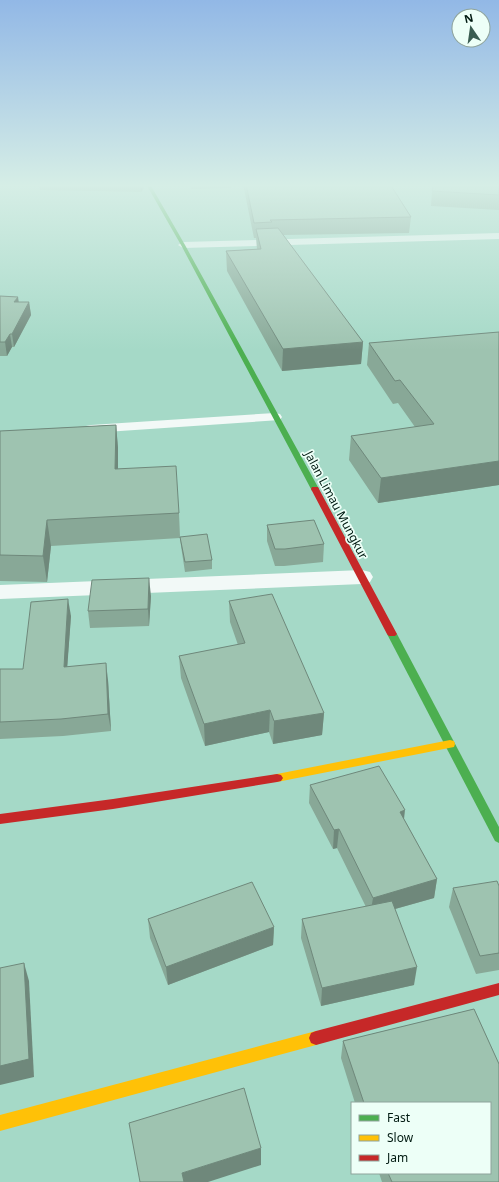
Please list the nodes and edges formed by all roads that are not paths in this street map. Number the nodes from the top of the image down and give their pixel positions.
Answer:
1 (180, 239) edge
2 (388, 239) edge
3 (183, 245) junction
4 (275, 417) junction
5 (78, 430) edge
6 (362, 577) junction
7 (0, 592) edge
8 (450, 744) junction
9 (0, 819) edge
10 (499, 838) edge
11 (499, 988) edge
12 (0, 1123) edge

1 - 3 street, Jalan Limau Mungkur
2 - 3 lane
3 - 4 street, Jalan Limau Mungkur
4 - 5 lane
4 - 6 street, Jalan Limau Mungkur
6 - 7 street
6 - 8 street, Jalan Limau Mungkur
8 - 9 street
8 - 10 street, Jalan Limau Mungkur
11 - 12 street

